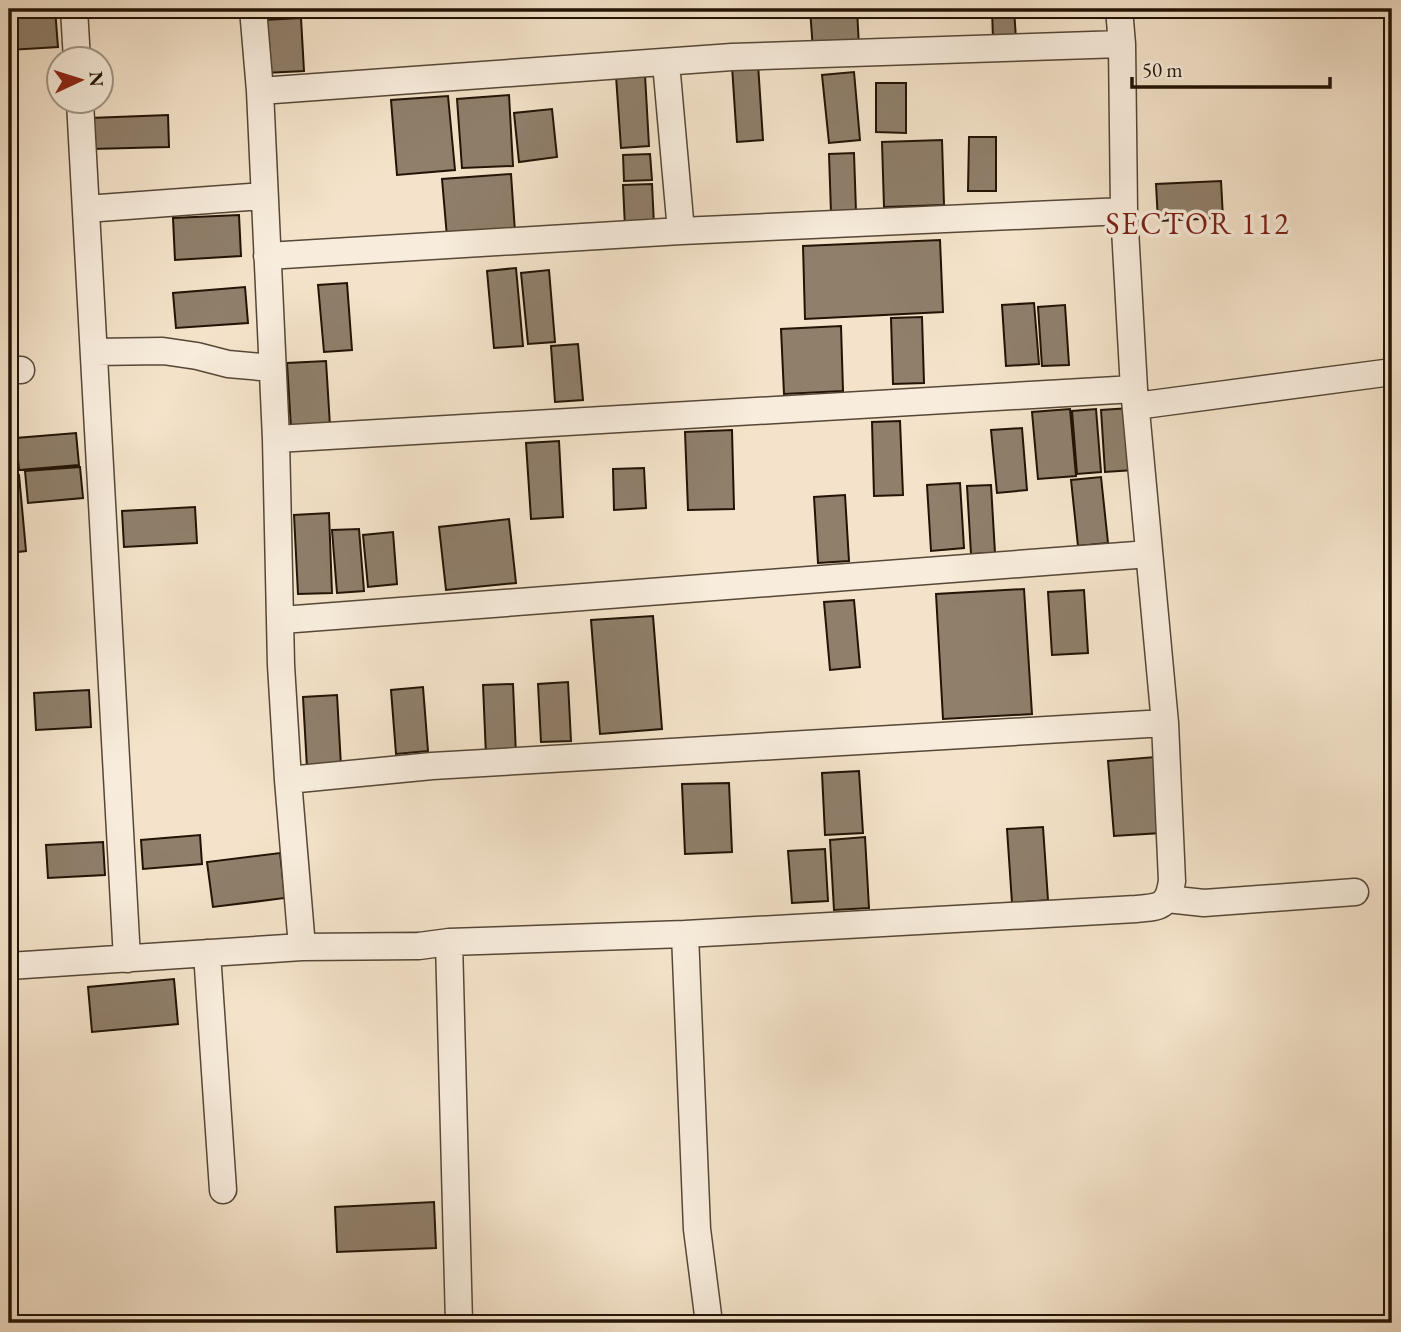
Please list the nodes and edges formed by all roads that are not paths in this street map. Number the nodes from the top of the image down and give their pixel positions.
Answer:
1 (74, 9) edge
2 (253, 9) edge
3 (1119, 9) edge
4 (1122, 44) junction
5 (76, 46) edge
6 (666, 63) junction
7 (260, 91) junction
8 (81, 116) edge
9 (264, 197) junction
10 (86, 209) junction
11 (1125, 211) junction
12 (681, 231) junction
13 (267, 256) junction
14 (94, 352) junction
15 (272, 368) junction
16 (1392, 372) edge
17 (1135, 398) junction
18 (276, 439) junction
19 (1149, 554) junction
20 (282, 620) junction
21 (1165, 723) junction
22 (288, 780) junction
23 (1355, 892) dead end
24 (1167, 900) junction
25 (685, 934) junction
26 (449, 942) junction
27 (302, 947) junction
28 (207, 953) junction
29 (127, 959) junction
30 (9, 966) edge
31 (223, 1190) dead end
32 (459, 1323) edge
33 (709, 1323) edge

1 - 5 street
2 - 7 street
3 - 4 street
4 - 6 street
4 - 11 street
6 - 7 street
6 - 12 street
7 - 9 street
8 - 10 street
9 - 10 street
9 - 13 street
10 - 14 street
11 - 12 street
11 - 17 street
12 - 13 street
13 - 15 street
14 - 15 street
14 - 29 street
15 - 18 street
16 - 17 street
17 - 18 street
17 - 19 street
18 - 20 street
19 - 20 street
19 - 21 street
20 - 22 street
21 - 22 street
21 - 24 street
22 - 27 street
23 - 24 street
24 - 25 street
25 - 26 street
25 - 33 street
26 - 27 street
26 - 32 street
27 - 28 street
28 - 29 street
28 - 31 street
29 - 30 street

